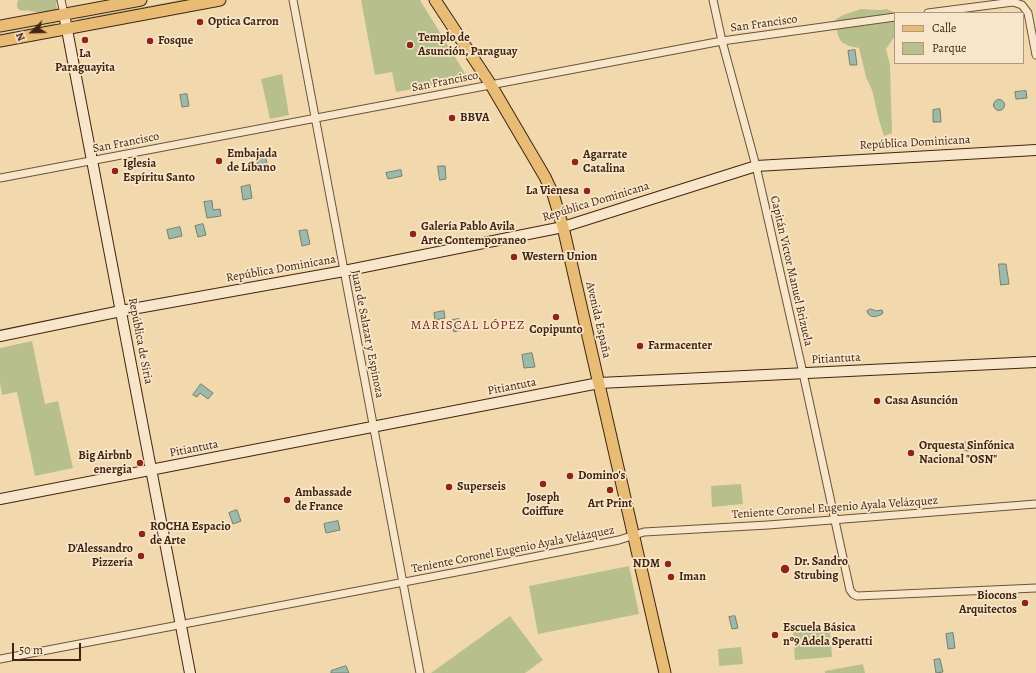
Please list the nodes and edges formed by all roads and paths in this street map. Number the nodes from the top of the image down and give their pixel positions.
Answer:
1 (61, 0) edge
2 (141, 0) edge
3 (220, 0) edge
4 (292, 0) edge
5 (435, 0) edge
6 (713, 0) edge
7 (936, 12) edge
8 (64, 14) junction
9 (894, 18) edge
10 (0, 26) edge
11 (67, 28) junction
12 (0, 41) edge
13 (722, 41) junction
14 (1036, 55) edge
15 (491, 85) junction
16 (315, 118) junction
17 (1036, 150) edge
18 (92, 160) junction
19 (756, 166) junction
20 (0, 178) edge
21 (563, 228) junction
22 (344, 271) junction
23 (121, 311) junction
24 (0, 336) edge
25 (1036, 362) edge
26 (803, 373) junction
27 (599, 383) junction
28 (374, 427) junction
29 (151, 470) junction
30 (0, 500) edge
31 (1036, 504) edge
32 (835, 519) junction
33 (633, 535) junction
34 (403, 583) junction
35 (1036, 588) edge
36 (181, 626) junction
37 (0, 659) edge
38 (190, 673) edge
39 (420, 673) edge
40 (665, 673) edge

1 - 8 street
2 - 8 main road
3 - 11 main road
4 - 16 street, Juan de Salazar y Espinoza
5 - 15 main road, Avenida España
6 - 13 street, Capitán Victor Manuel Brizuela
7 - 14 street
8 - 10 main road
8 - 11 street, República de Siria
9 - 13 street, San Francisco
11 - 12 main road
11 - 18 street, República de Siria
13 - 15 street, San Francisco
13 - 19 street, Capitán Victor Manuel Brizuela
15 - 16 street, San Francisco
15 - 21 main road, Avenida España
16 - 18 street, San Francisco
16 - 22 street, Juan de Salazar y Espinoza
17 - 19 street, República Dominicana
18 - 20 street, San Francisco
18 - 23 street, República de Siria
19 - 21 street, República Dominicana
19 - 26 street, Capitán Victor Manuel Brizuela
21 - 22 street, República Dominicana
21 - 27 main road, Avenida España
22 - 23 street, República Dominicana
22 - 28 street, Juan de Salazar y Espinoza
23 - 24 street, República Dominicana
23 - 29 street, República de Siria
25 - 26 street, Pitiantuta
26 - 27 street, Pitiantuta
26 - 32 street, Capitán Victor Manuel Brizuela
27 - 28 street, Pitiantuta
27 - 33 main road, Avenida España
28 - 29 street, Pitiantuta
28 - 34 street, Juan de Salazar y Espinoza
29 - 30 street, Pitiantuta
29 - 36 street, República de Siria
31 - 32 street, Teniente Coronel Eugenio Ayala Velázquez
32 - 33 street, Teniente Coronel Eugenio Ayala Velázquez
32 - 35 street, Capitán Victor Manuel Brizuela
33 - 34 street, Teniente Coronel Eugenio Ayala Velázquez
33 - 40 main road, Avenida España
34 - 36 street, Teniente Coronel Eugenio Ayala Velázquez
34 - 39 street, Juan de Salazar y Espinoza
36 - 37 street, Teniente Coronel Eugenio Ayala Velázquez
36 - 38 street, República de Siria

